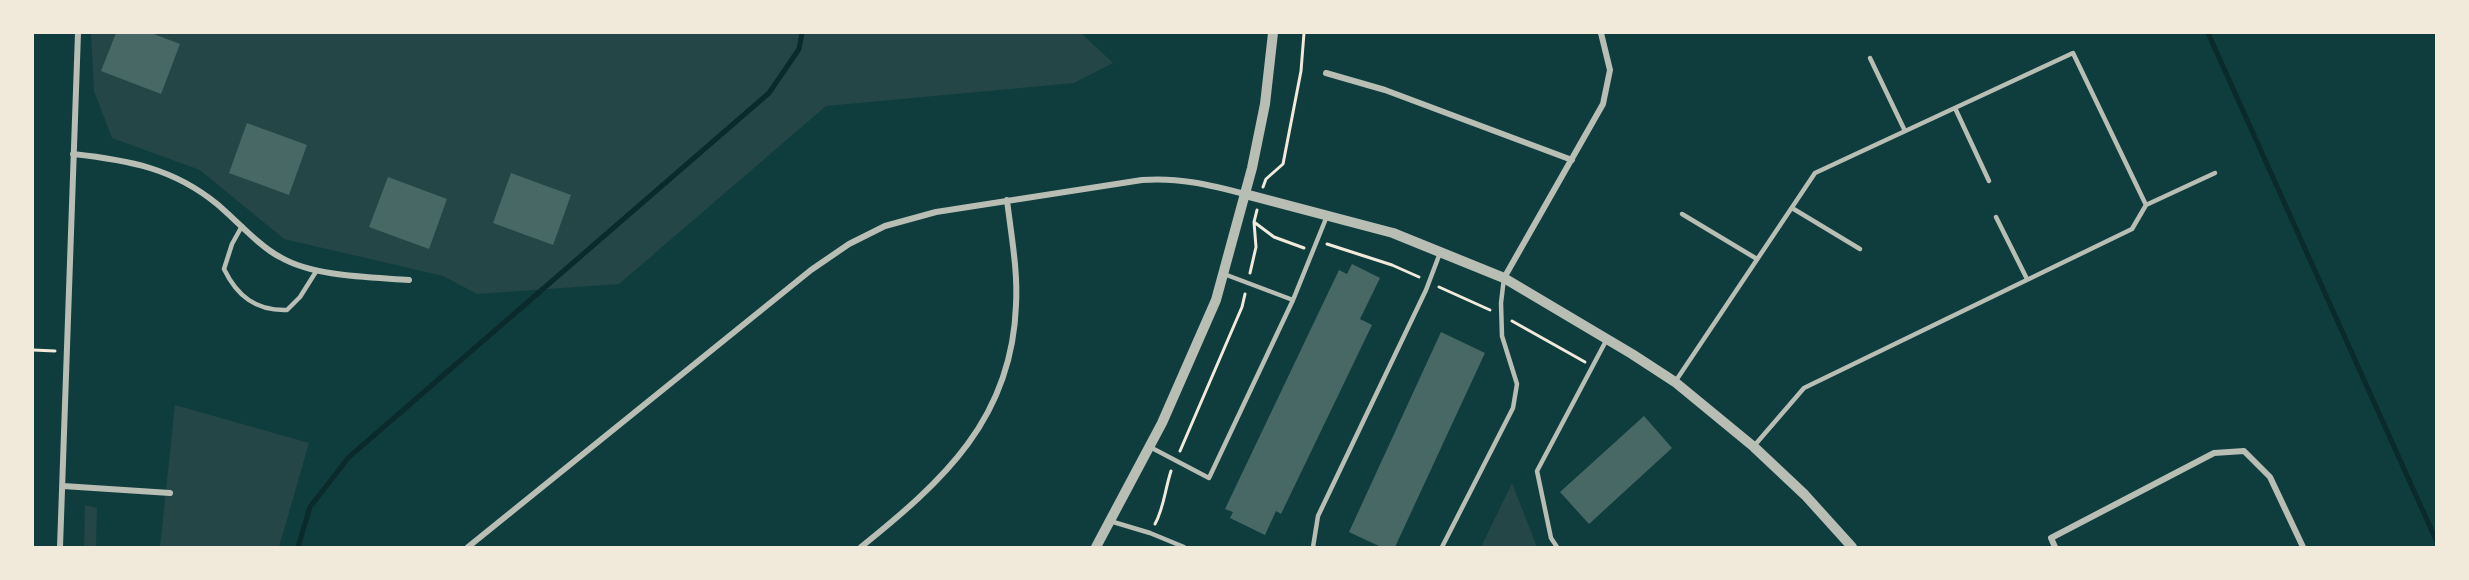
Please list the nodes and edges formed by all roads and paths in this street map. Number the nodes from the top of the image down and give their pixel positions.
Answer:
1 (78, 33) edge
2 (1273, 33) edge
3 (1601, 33) edge
4 (1870, 58) dead end
5 (1326, 73) dead end
6 (1955, 108) junction
7 (1905, 131) junction
8 (73, 154) junction
9 (1572, 160) junction
10 (2215, 173) dead end
11 (1989, 181) dead end
12 (1245, 194) junction
13 (1007, 200) junction
14 (2146, 205) junction
15 (1792, 208) junction
16 (1682, 214) dead end
17 (1327, 215) junction
18 (1996, 217) dead end
19 (1254, 222) dead end
20 (242, 226) junction
21 (1860, 249) dead end
22 (1440, 251) junction
23 (1757, 259) junction
24 (317, 270) junction
25 (1224, 274) junction
26 (1504, 278) junction
27 (2027, 279) junction
28 (410, 280) dead end
29 (1248, 283) junction
30 (1293, 300) junction
31 (1607, 339) junction
32 (33, 350) edge
33 (67, 351) junction
34 (1675, 382) junction
35 (1150, 447) junction
36 (1754, 447) junction
37 (1176, 460) junction
38 (63, 486) junction
39 (170, 493) dead end
40 (1110, 521) junction
41 (1150, 533) junction
42 (60, 547) edge
43 (468, 547) edge
44 (861, 547) edge
45 (1096, 547) edge
46 (1184, 547) edge
47 (1313, 547) edge
48 (1442, 547) edge
49 (1557, 547) edge
50 (1852, 547) edge
51 (2055, 547) edge
52 (2303, 547) edge

1 - 8 street
2 - 12 street
3 - 9 street
4 - 7 lane
5 - 9 street
6 - 7 lane
6 - 11 lane
6 - 14 lane
7 - 15 lane
8 - 20 street
8 - 33 street
9 - 26 street
10 - 14 lane
12 - 13 street
12 - 17 street
12 - 25 street
13 - 43 street
13 - 44 street
14 - 27 lane
15 - 21 lane
15 - 23 lane
16 - 23 lane
17 - 22 street
17 - 30 lane
18 - 27 lane
19 - 29 path
20 - 24 street
20 - 24 lane
22 - 26 street
22 - 47 lane
23 - 34 lane
24 - 28 street
25 - 29 lane
25 - 35 street
26 - 31 street
26 - 48 lane
27 - 36 lane
29 - 30 lane
29 - 37 path
30 - 37 lane
31 - 34 street
31 - 49 lane
32 - 33 path
33 - 38 street
34 - 36 street
35 - 37 lane
35 - 40 street
36 - 50 street
37 - 41 path
38 - 39 street
38 - 42 street
40 - 41 lane
40 - 45 street
41 - 46 lane
51 - 52 street

